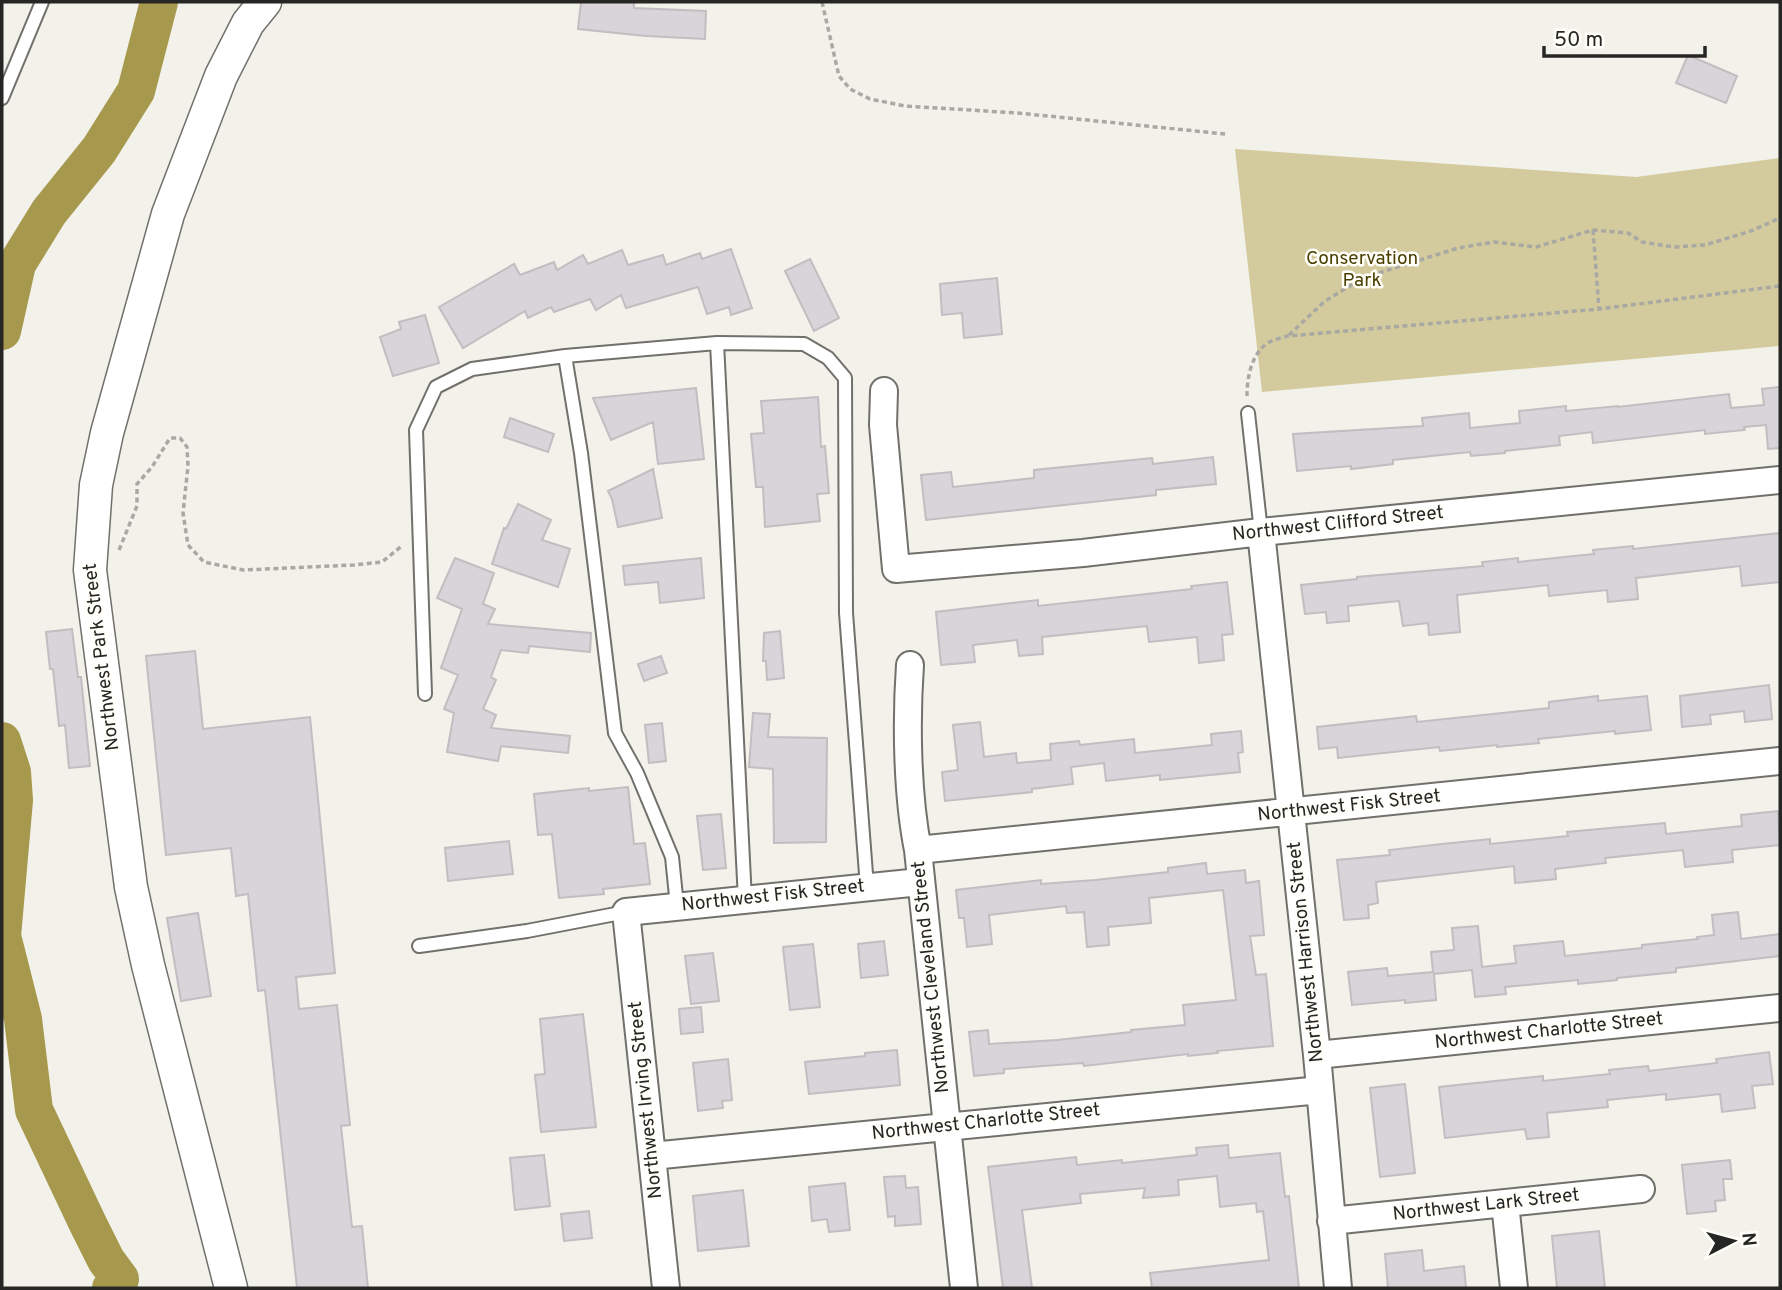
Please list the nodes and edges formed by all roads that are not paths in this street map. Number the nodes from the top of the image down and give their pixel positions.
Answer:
1 (42, 2) edge
2 (265, 2) edge
3 (2, 98) edge
4 (717, 343) junction
5 (565, 356) junction
6 (884, 391) dead end
7 (1248, 413) road end
8 (1780, 480) edge
9 (1261, 532) junction
10 (910, 665) dead end
11 (425, 694) dead end
12 (1780, 761) edge
13 (1292, 812) junction
14 (918, 850) junction
15 (920, 882) junction
16 (867, 887) junction
17 (745, 900) junction
18 (677, 906) junction
19 (626, 912) junction
20 (419, 946) dead end
21 (1780, 1008) edge
22 (1317, 1055) junction
23 (1320, 1090) junction
24 (946, 1126) junction
25 (652, 1156) junction
26 (1642, 1189) dead end
27 (1505, 1203) junction
28 (1331, 1221) junction
29 (231, 1288) edge
30 (666, 1288) edge
31 (964, 1288) edge
32 (1338, 1288) edge
33 (1514, 1288) edge

1 - 3 lane
2 - 29 street, Northwest Park Street
4 - 5 lane
4 - 16 lane
4 - 17 lane
5 - 11 lane
5 - 18 lane
6 - 9 street, Northwest Clifford Street
7 - 9 lane
8 - 9 street, Northwest Clifford Street
9 - 13 street, Northwest Harrison Street
10 - 14 street, Northwest Cleveland Street
12 - 13 street, Northwest Fisk Street
13 - 14 street, Northwest Fisk Street
13 - 22 street, Northwest Harrison Street
14 - 15 street, Northwest Cleveland Street
15 - 16 street, Northwest Fisk Street
15 - 24 street, Northwest Cleveland Street
16 - 17 street, Northwest Fisk Street
17 - 18 street, Northwest Fisk Street
18 - 19 street, Northwest Fisk Street
19 - 20 lane
19 - 25 street, Northwest Irving Street
21 - 22 street, Northwest Charlotte Street
22 - 23 street, Northwest Harrison Street
23 - 24 street, Northwest Charlotte Street
23 - 28 street, Northwest Harrison Street
24 - 25 street, Northwest Charlotte Street
24 - 31 street, Northwest Cleveland Street
25 - 30 street, Northwest Irving Street
26 - 27 street, Northwest Lark Street
27 - 28 street, Northwest Lark Street
27 - 33 street
28 - 32 street, Northwest Harrison Street

